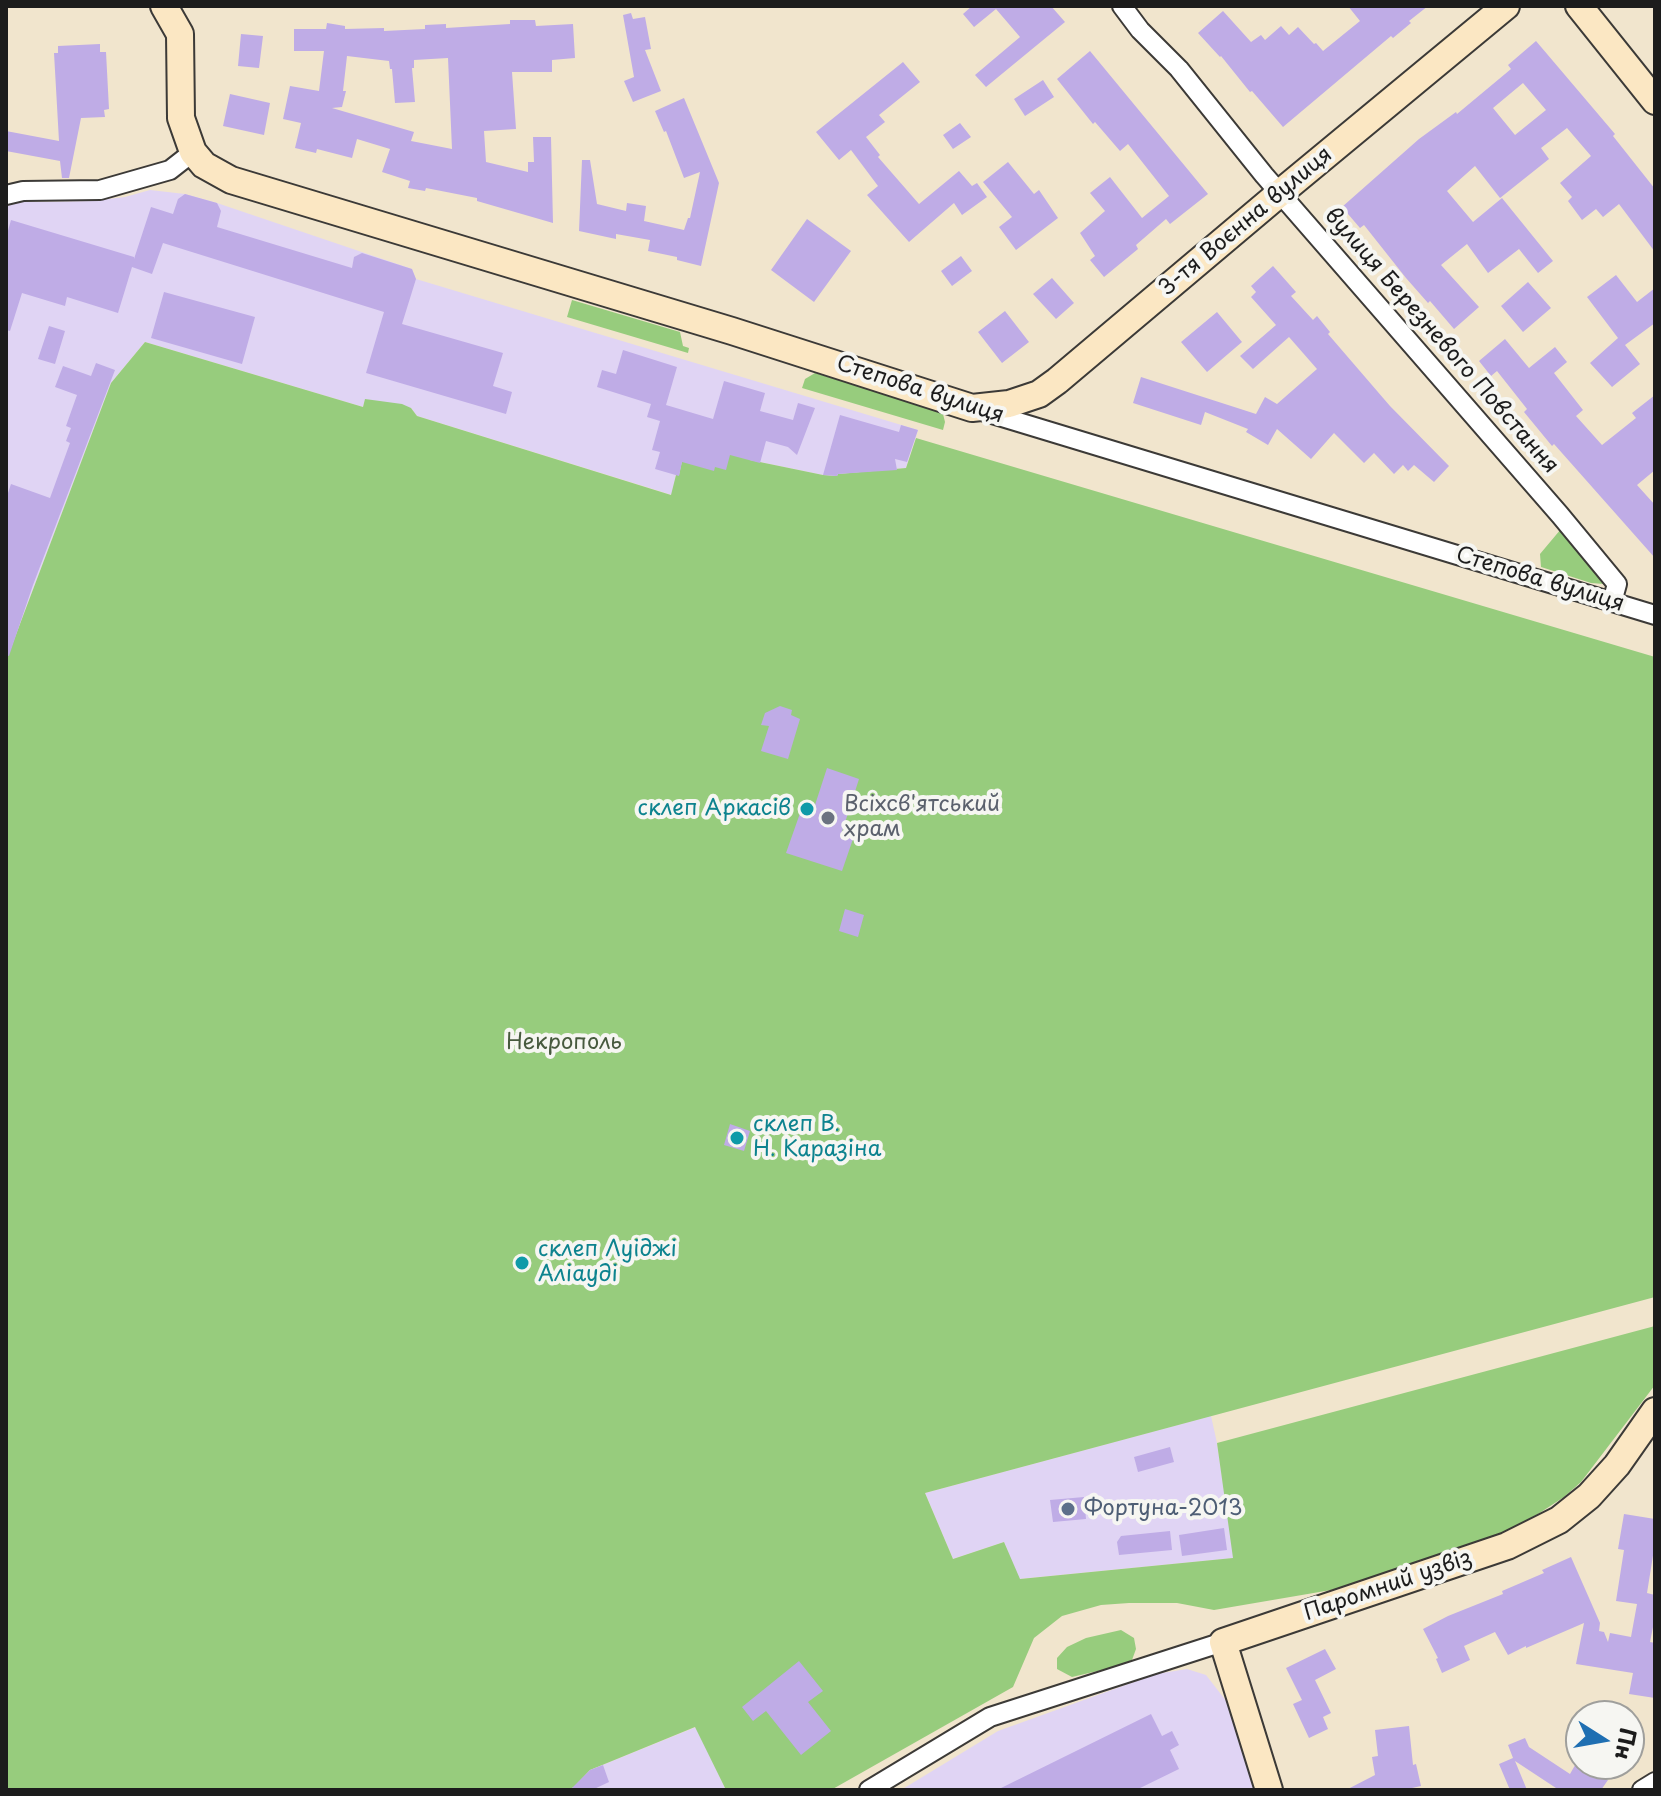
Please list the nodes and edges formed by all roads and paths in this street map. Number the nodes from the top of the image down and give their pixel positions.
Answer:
1 (164, 6) edge
2 (1122, 6) edge
3 (1506, 6) edge
4 (1579, 6) edge
5 (1655, 101) edge
6 (193, 152) junction
7 (1280, 193) junction
8 (6, 195) edge
9 (972, 408) junction
10 (1612, 602) junction
11 (1655, 615) edge
12 (1655, 1411) edge
13 (1223, 1642) junction
14 (1655, 1782) edge
15 (869, 1790) edge
16 (1269, 1790) edge
17 (1642, 1790) edge

1 - 6 street
2 - 7 street, вулиця Березневого Повстання
3 - 7 street, 3-тя Воєнна вулиця
4 - 5 street
6 - 8 street
6 - 9 street, Степова вулиця
7 - 9 street, 3-тя Воєнна вулиця
7 - 10 street, вулиця Березневого Повстання
9 - 10 street, Степова вулиця
10 - 11 street, Степова вулиця
12 - 13 street, Паромний узвіз
13 - 15 street
13 - 16 street
14 - 17 street

